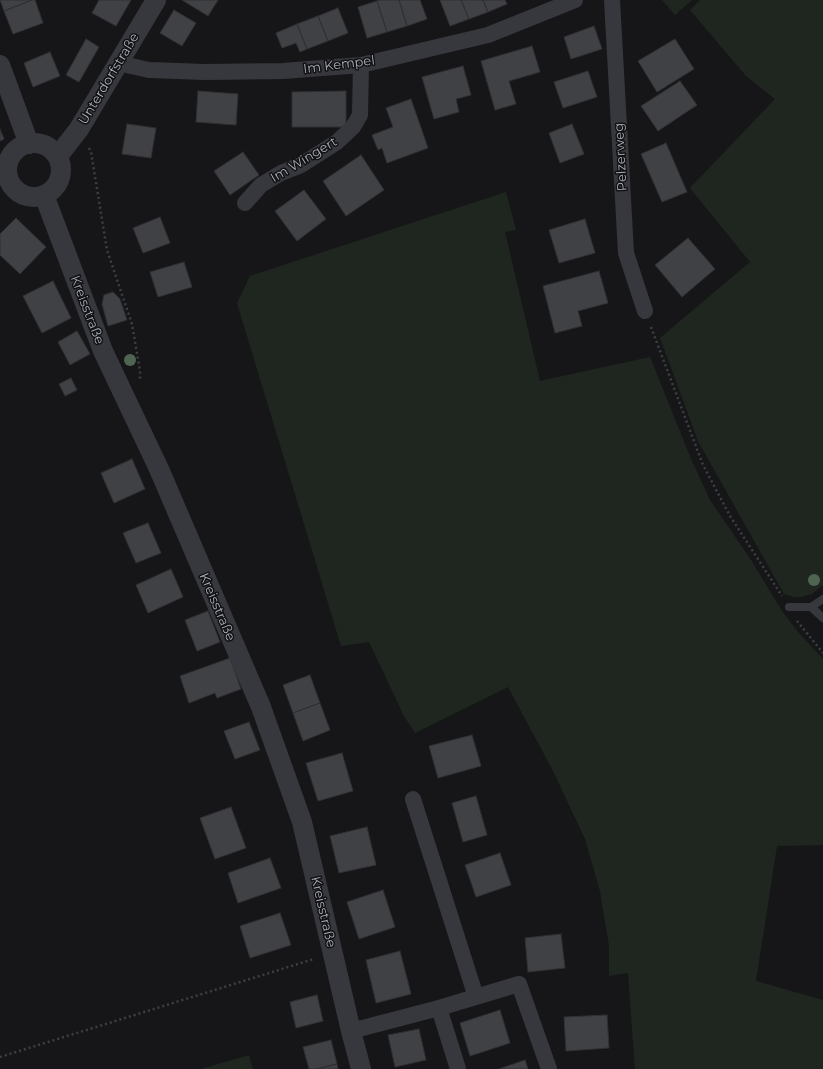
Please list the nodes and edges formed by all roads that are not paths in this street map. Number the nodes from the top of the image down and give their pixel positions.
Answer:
1 (156, 0) edge
2 (575, 0) edge
3 (612, 0) edge
4 (118, 63) junction
5 (0, 65) edge
6 (361, 65) junction
7 (30, 144) junction
8 (58, 156) junction
9 (4, 177) edge
10 (44, 195) junction
11 (245, 203) dead end
12 (645, 311) road end
13 (823, 599) edge
14 (811, 606) junction
15 (789, 607) road end
16 (823, 618) edge
17 (413, 799) dead end
18 (476, 997) junction
19 (440, 1008) junction
20 (351, 1031) junction
21 (361, 1069) edge
22 (458, 1069) edge
23 (549, 1069) edge

1 - 4 street, Unterdorfstraße
2 - 6 street, Im Kempel
3 - 12 street, Pelzerweg
4 - 6 street, Im Kempel
4 - 8 street, Unterdorfstraße
5 - 7 street
6 - 11 street, Im Wingert
7 - 8 street
7 - 9 street
8 - 10 street
9 - 10 street
10 - 20 street, Kreisstraße
13 - 14 lane
14 - 15 lane
14 - 16 lane
17 - 18 street
18 - 19 street
18 - 23 street
19 - 20 street
19 - 22 street
20 - 21 street, Kreisstraße

